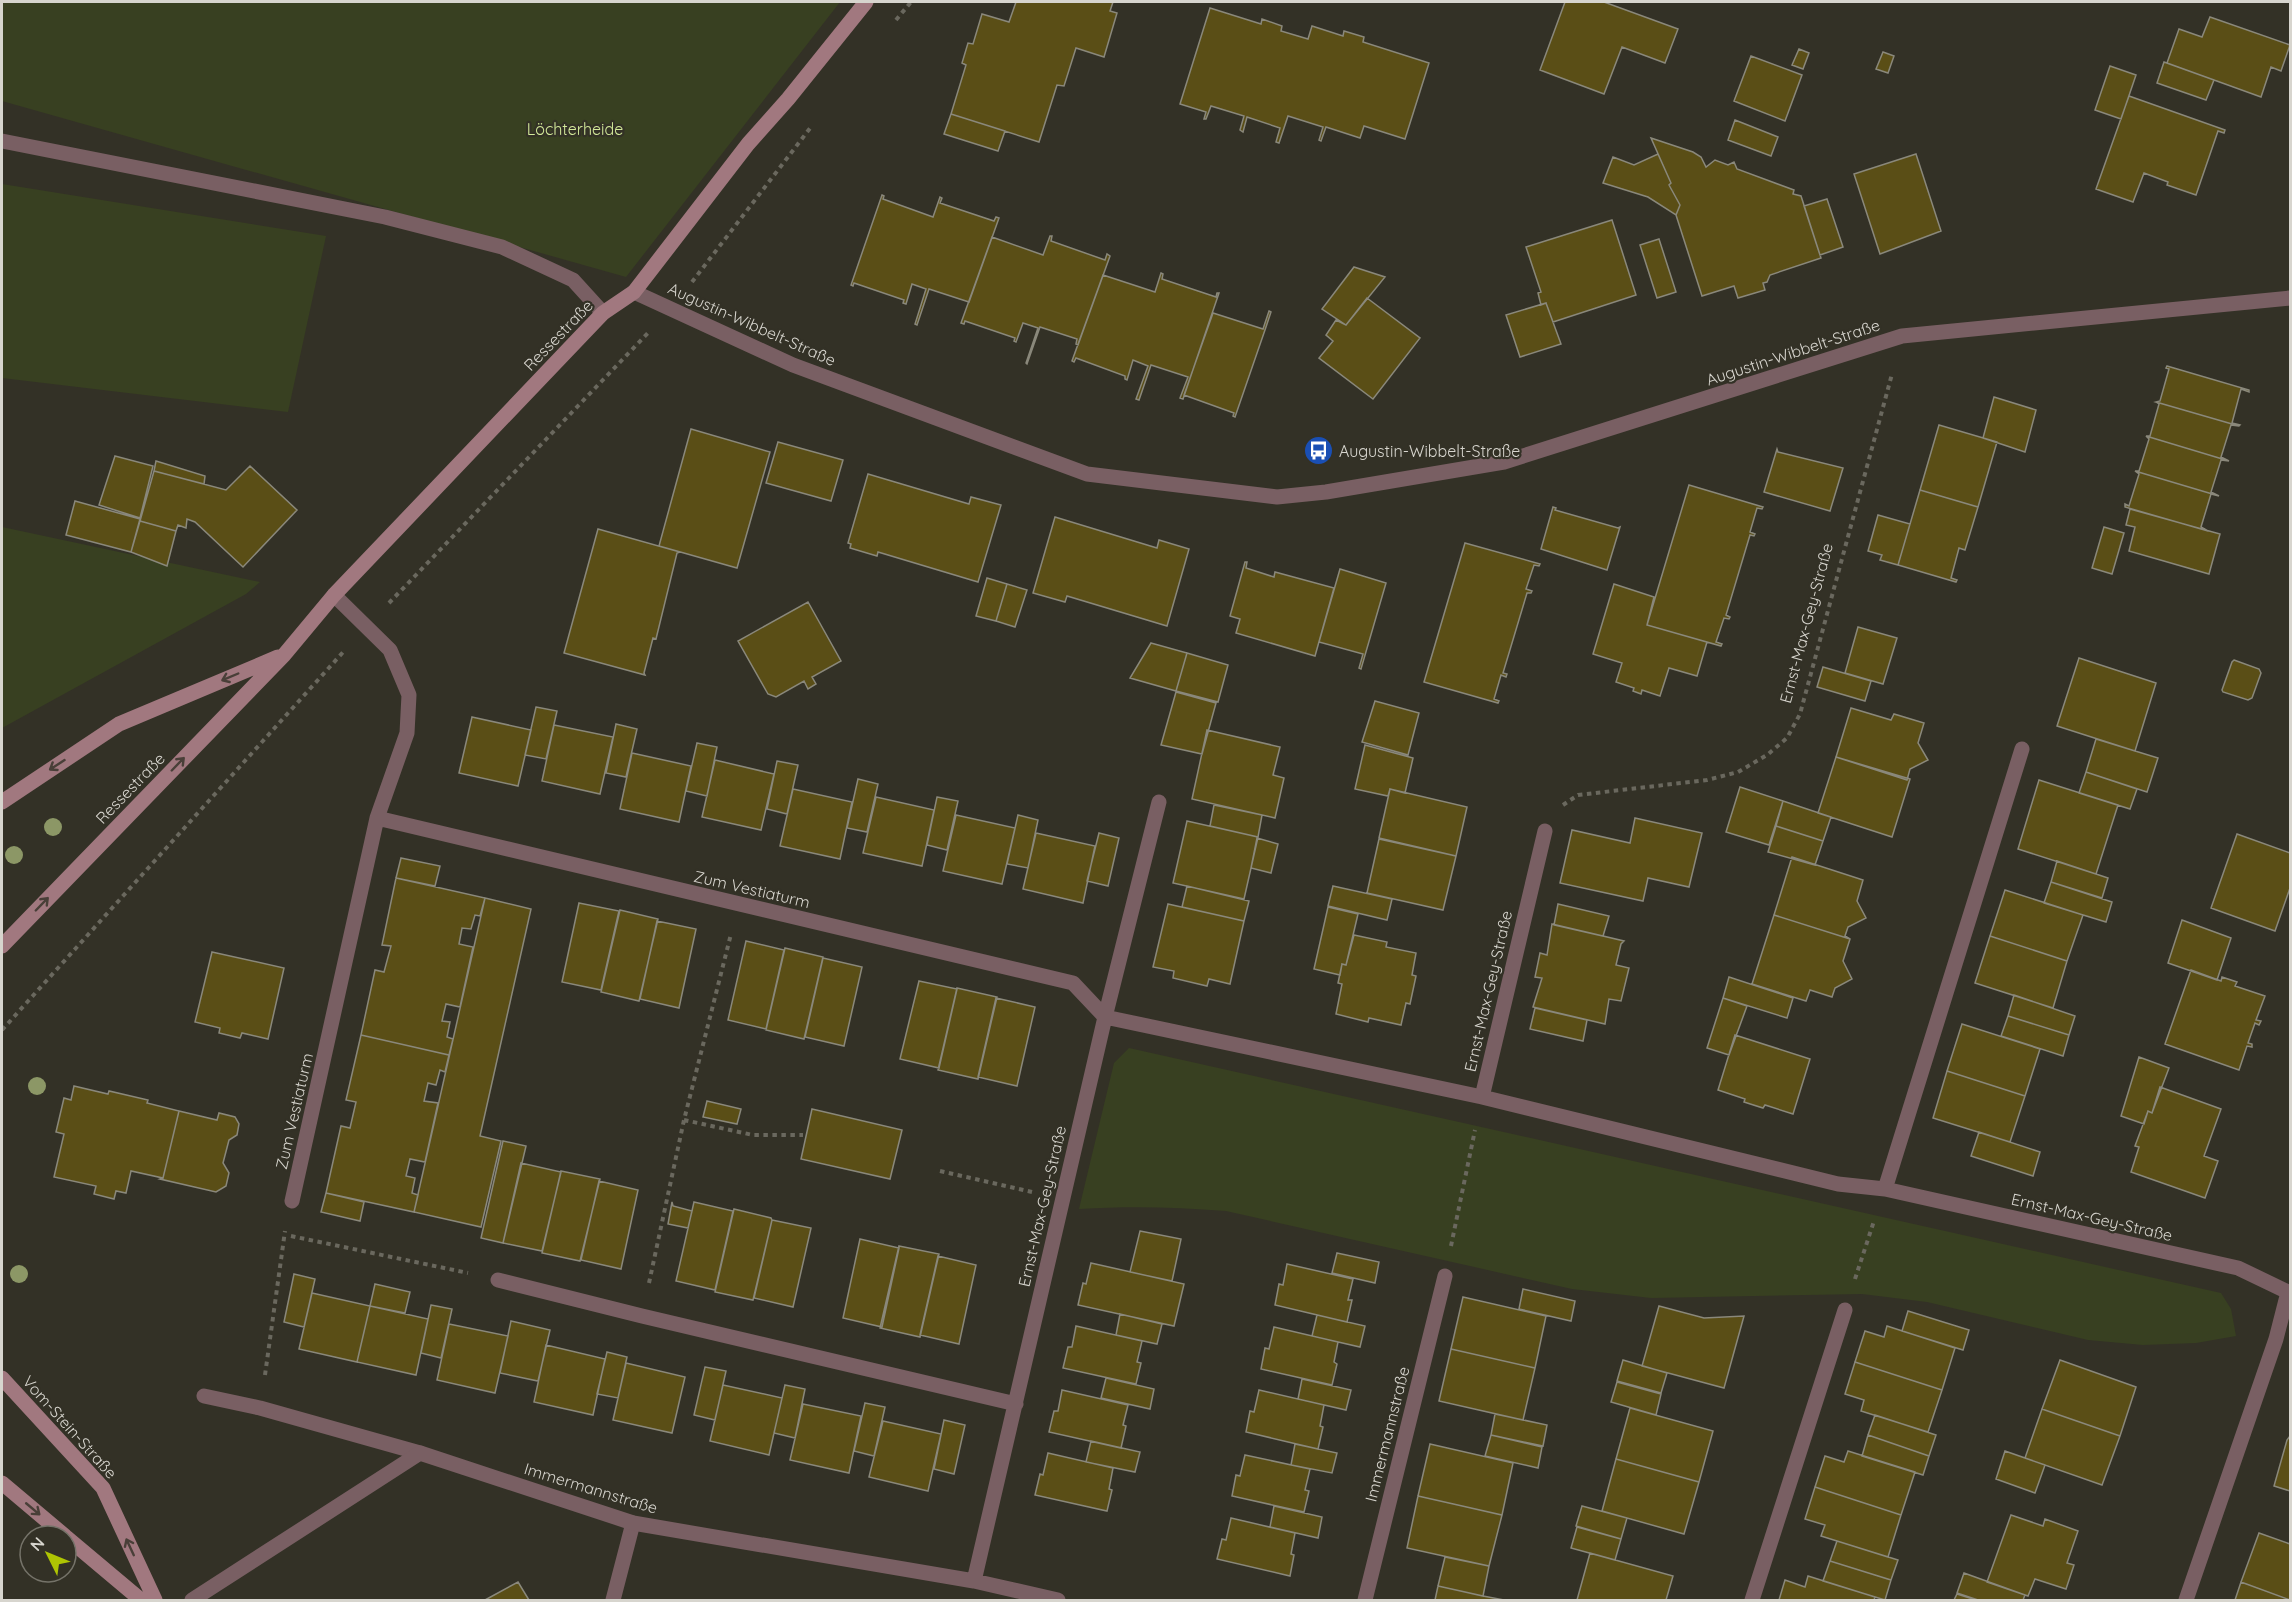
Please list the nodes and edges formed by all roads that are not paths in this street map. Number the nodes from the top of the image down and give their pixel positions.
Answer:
1 (866, 2) edge
2 (2, 141) edge
3 (634, 292) junction
4 (2290, 298) edge
5 (603, 313) junction
6 (334, 595) junction
7 (284, 655) junction
8 (2022, 749) dead end
9 (2, 802) edge
10 (1159, 802) dead end
11 (377, 818) junction
12 (1545, 831) road end
13 (2, 946) edge
14 (1105, 1017) junction
15 (1482, 1097) junction
16 (1885, 1189) junction
17 (292, 1201) road end
18 (1445, 1276) road end
19 (498, 1280) road end
20 (2289, 1289) edge
21 (1845, 1310) road end
22 (2, 1378) edge
23 (204, 1396) dead end
24 (1016, 1404) junction
25 (420, 1453) junction
26 (2, 1483) edge
27 (633, 1523) junction
28 (50, 1524) edge
29 (78, 1548) edge
30 (974, 1581) junction
31 (141, 1600) edge
32 (155, 1600) edge
33 (192, 1600) edge
34 (613, 1600) edge
35 (1058, 1600) edge
36 (1365, 1600) edge
37 (1752, 1600) edge
38 (2186, 1600) edge

1 - 3 main road, Ressestraße
2 - 5 street
3 - 4 street, Augustin-Wibbelt-Straße
3 - 5 main road, Ressestraße
5 - 6 main road, Ressestraße
6 - 7 main road, Ressestraße
6 - 11 street, Zum Vestiaturm
7 -> 9 main road, Ressestraße
13 -> 7 main road, Ressestraße
8 - 16 street
10 - 14 street, Ernst-Max-Gey-Straße
11 - 14 street, Zum Vestiaturm
11 - 17 street, Zum Vestiaturm
12 - 15 street, Ernst-Max-Gey-Straße
14 - 15 street, Ernst-Max-Gey-Straße
14 - 24 street, Ernst-Max-Gey-Straße
15 - 16 street, Ernst-Max-Gey-Straße
16 - 20 street, Ernst-Max-Gey-Straße
18 - 36 street, Immermannstraße
19 - 24 street
20 - 38 street, Ernst-Max-Gey-Straße
21 - 37 street
32 -> 22 main road, Vom-Stein-Straße
23 - 25 street, Immermannstraße
24 - 30 street, Ernst-Max-Gey-Straße
25 - 27 street, Immermannstraße
25 - 33 street
26 -> 28 main road
27 - 30 street, Immermannstraße
27 - 34 street
29 - 31 main road
30 - 35 street, Immermannstraße

